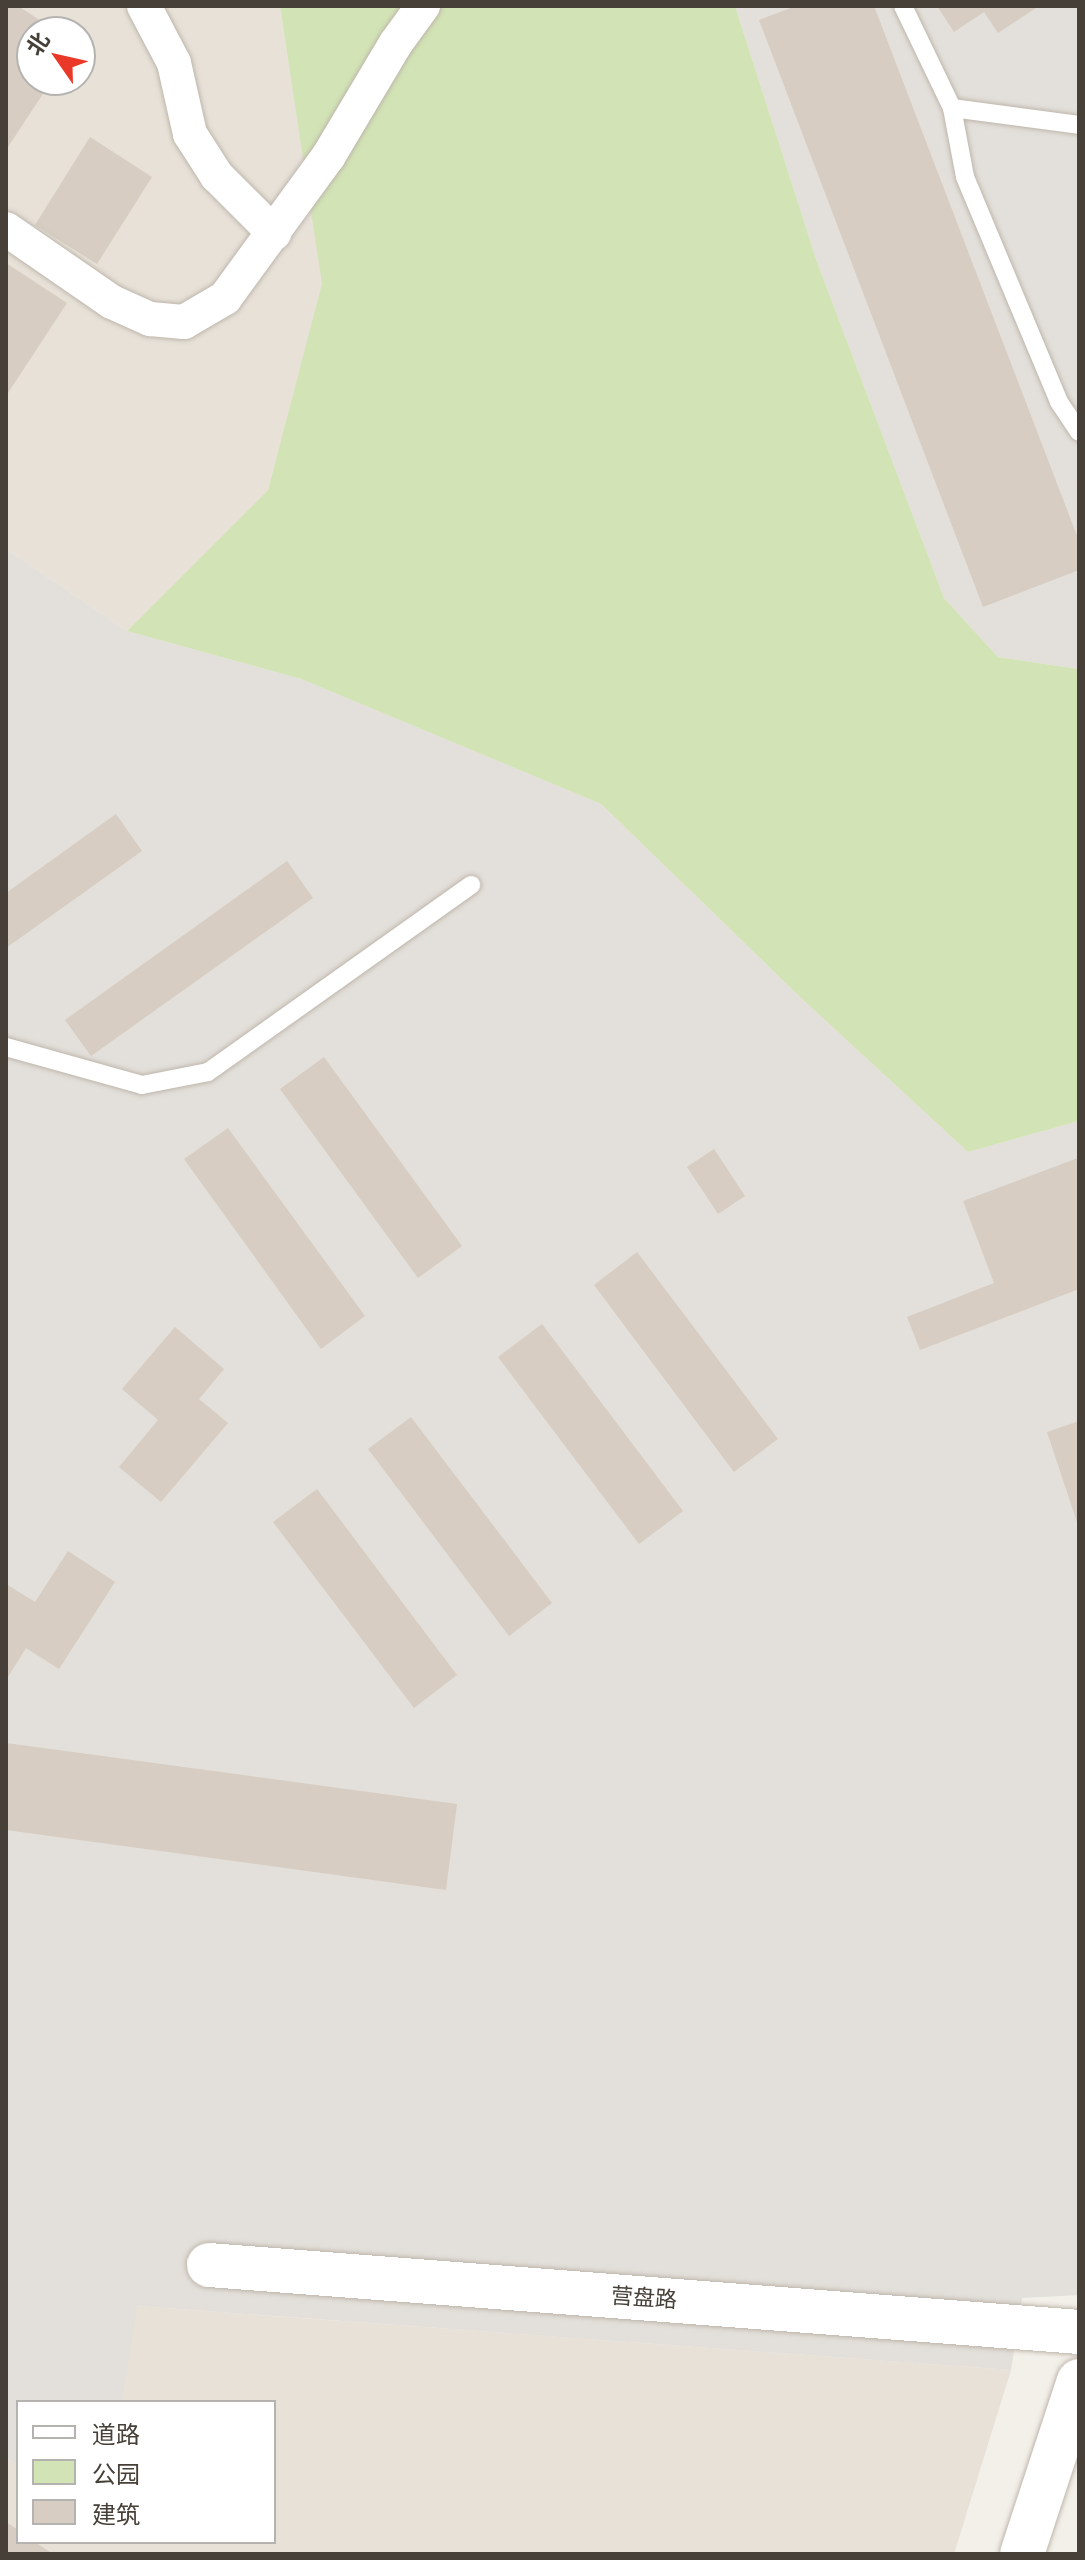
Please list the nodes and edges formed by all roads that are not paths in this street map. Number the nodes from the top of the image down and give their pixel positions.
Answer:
1 (144, 6) edge
2 (423, 6) edge
3 (903, 6) edge
4 (952, 108) junction
5 (1079, 125) edge
6 (6, 229) edge
7 (274, 233) junction
8 (1079, 432) edge
9 (471, 885) dead end
10 (6, 1047) edge
11 (209, 2265) dead end
12 (1079, 2332) edge
13 (1079, 2381) edge
14 (1022, 2554) edge

1 - 7 street
2 - 7 street
3 - 4 lane
4 - 5 lane
4 - 8 lane
6 - 7 street
9 - 10 lane
11 - 12 street, 营盘路
13 - 14 street

